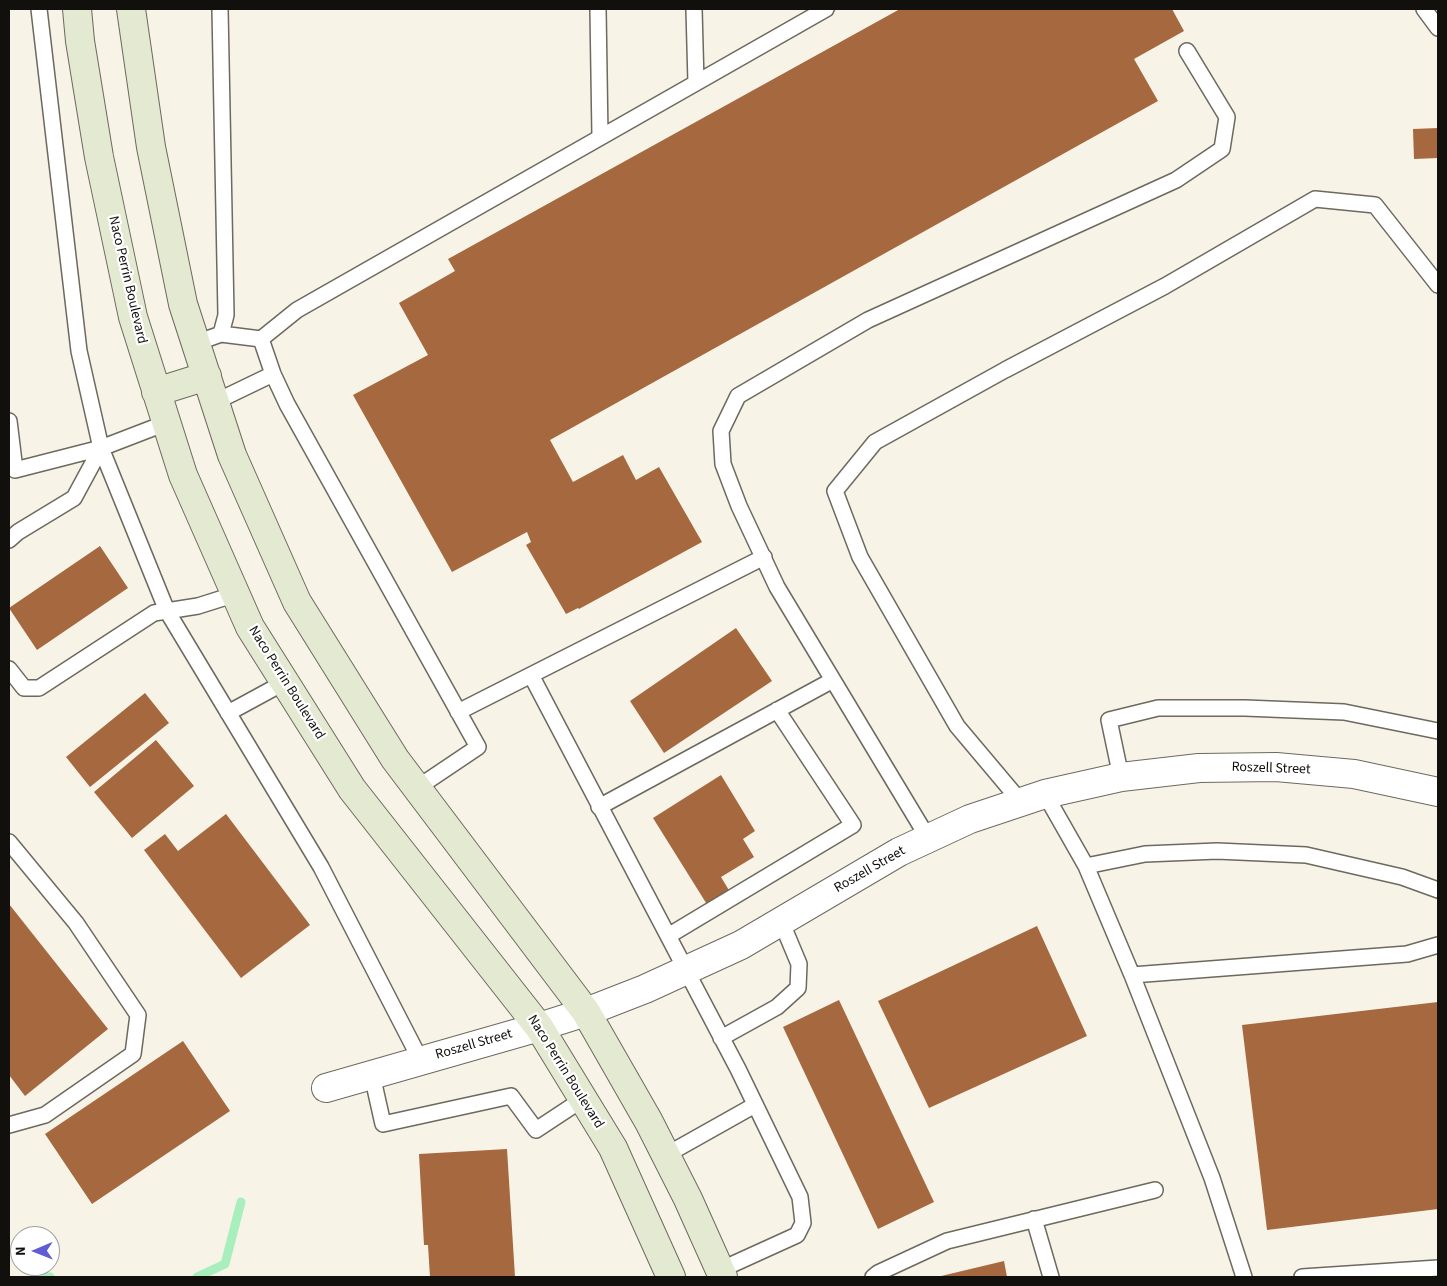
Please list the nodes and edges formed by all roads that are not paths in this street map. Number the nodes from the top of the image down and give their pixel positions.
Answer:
1 (39, 9) edge
2 (77, 9) edge
3 (131, 9) edge
4 (220, 9) edge
5 (598, 9) edge
6 (694, 9) edge
7 (826, 9) edge
8 (1424, 9) edge
9 (1438, 28) edge
10 (1187, 51) dead end
11 (696, 83) junction
12 (600, 137) junction
13 (1438, 285) edge
14 (208, 339) junction
15 (260, 340) junction
16 (273, 374) junction
17 (207, 376) junction
18 (156, 392) junction
19 (215, 402) junction
20 (9, 421) edge
21 (166, 423) junction
22 (101, 448) junction
23 (9, 540) edge
24 (764, 557) junction
25 (236, 594) junction
26 (167, 611) junction
27 (9, 669) edge
28 (530, 676) junction
29 (833, 680) junction
30 (285, 682) junction
31 (776, 710) junction
32 (458, 712) junction
33 (228, 713) junction
34 (1438, 731) edge
35 (1120, 777) junction
36 (417, 788) junction
37 (1438, 792) edge
38 (1033, 798) junction
39 (599, 807) junction
40 (928, 838) junction
41 (9, 842) edge
42 (1086, 866) junction
43 (1438, 890) edge
44 (781, 921) junction
45 (668, 936) junction
46 (1438, 945) edge
47 (686, 970) junction
48 (1132, 975) junction
49 (586, 1012) junction
50 (539, 1027) junction
51 (721, 1038) junction
52 (421, 1061) junction
53 (372, 1075) junction
54 (326, 1088) dead end
55 (583, 1099) junction
56 (756, 1105) junction
57 (9, 1125) edge
58 (666, 1156) junction
59 (1155, 1190) dead end
60 (1034, 1219) junction
61 (1438, 1268) edge
62 (721, 1274) edge
63 (671, 1277) edge
64 (873, 1277) edge
65 (1051, 1277) edge
66 (1244, 1277) edge
67 (1302, 1277) edge

1 - 22 lane
2 - 18 main road, Naco Perrin Boulevard
3 - 14 main road
4 - 14 lane
5 - 12 lane
6 - 11 lane
7 - 11 lane
8 - 9 lane
10 - 24 lane
11 - 12 lane
12 - 15 lane
13 - 38 lane
14 - 15 lane
14 - 17 main road
15 - 16 lane
16 - 19 lane
16 - 32 lane
17 - 18 main road
17 - 19 main road
18 - 21 main road, Naco Perrin Boulevard
19 - 36 main road
20 - 22 lane
21 - 22 lane
21 - 25 main road, Naco Perrin Boulevard
22 - 23 lane
22 - 26 lane
24 - 28 lane
24 - 29 lane
25 - 26 lane
25 - 30 main road, Naco Perrin Boulevard
26 - 27 lane
26 - 33 lane
28 - 32 lane
28 - 39 lane
29 - 31 lane
29 - 40 lane
30 - 33 lane
30 - 50 main road, Naco Perrin Boulevard
31 - 39 lane
31 - 45 lane
32 - 36 lane
33 - 52 lane
34 - 35 lane
35 - 37 street, Roszell Street
35 - 38 street, Roszell Street
36 - 49 main road
38 - 40 street, Roszell Street
38 - 42 lane
39 - 45 lane
40 - 44 street, Roszell Street
41 - 57 lane
42 - 43 lane
42 - 48 lane
44 - 47 street, Roszell Street
44 - 51 lane
45 - 47 lane
46 - 48 lane
47 - 49 street, Roszell Street
47 - 51 lane
48 - 66 lane
49 - 50 street, Roszell Street
49 - 58 main road
50 - 52 street, Roszell Street
50 - 55 main road, Naco Perrin Boulevard
51 - 56 lane
52 - 53 street, Roszell Street
53 - 54 street, Roszell Street
53 - 55 lane
55 - 63 main road, Naco Perrin Boulevard
56 - 58 lane
56 - 62 lane
58 - 62 main road
59 - 60 lane
60 - 64 lane
60 - 65 lane
61 - 67 lane

